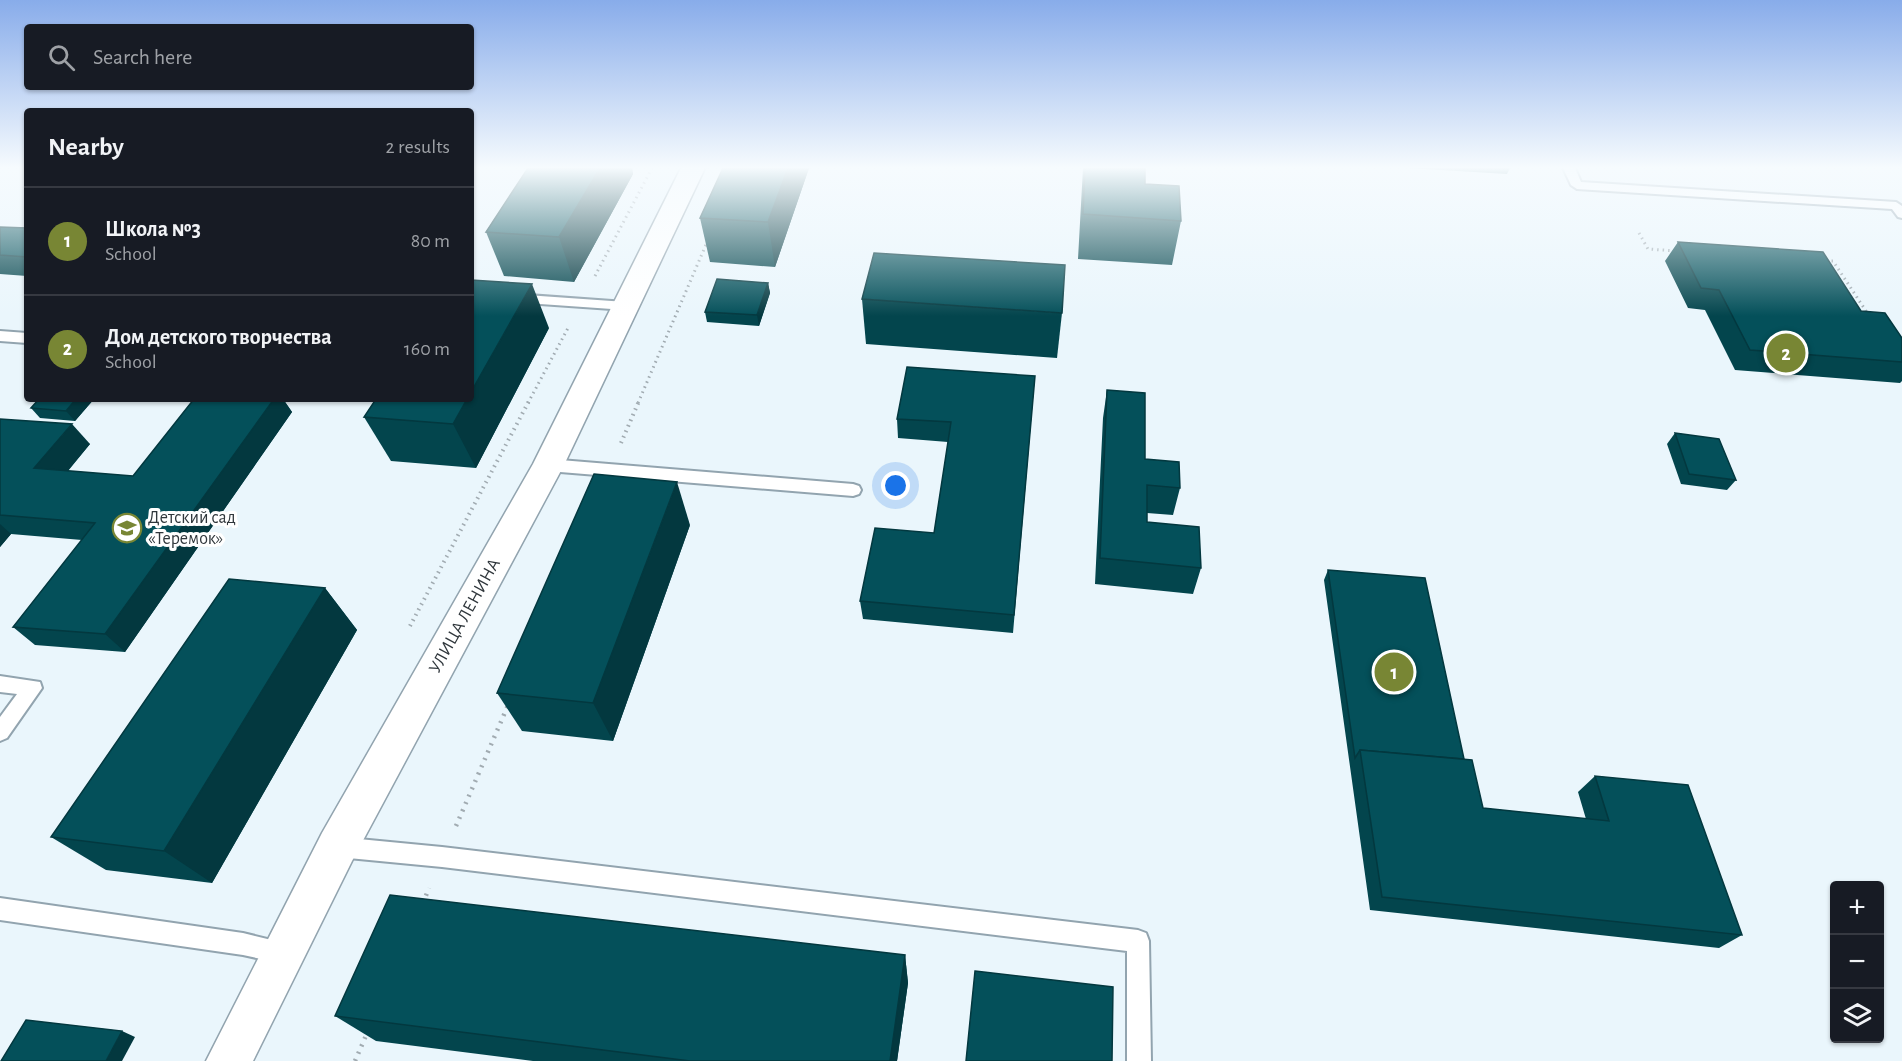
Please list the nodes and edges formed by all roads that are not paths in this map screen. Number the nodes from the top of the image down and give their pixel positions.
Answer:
1 (669, 218) edge
2 (474, 295) edge
3 (626, 306) junction
4 (0, 336) edge
5 (24, 338) edge
6 (548, 465) junction
7 (853, 490) dead end
8 (0, 684) edge
9 (0, 732) edge
10 (337, 847) junction
11 (0, 909) edge
12 (284, 953) junction
13 (229, 1061) edge
14 (1139, 1061) edge

1 - 3 street, УЛИЦА ЛЕНИНА
2 - 3 lane
3 - 6 street, УЛИЦА ЛЕНИНА
4 - 5 lane
6 - 7 lane
6 - 10 street, УЛИЦА ЛЕНИНА
8 - 9 lane
10 - 12 street, УЛИЦА ЛЕНИНА
10 - 14 lane
11 - 12 lane
12 - 13 street, УЛИЦА ЛЕНИНА

